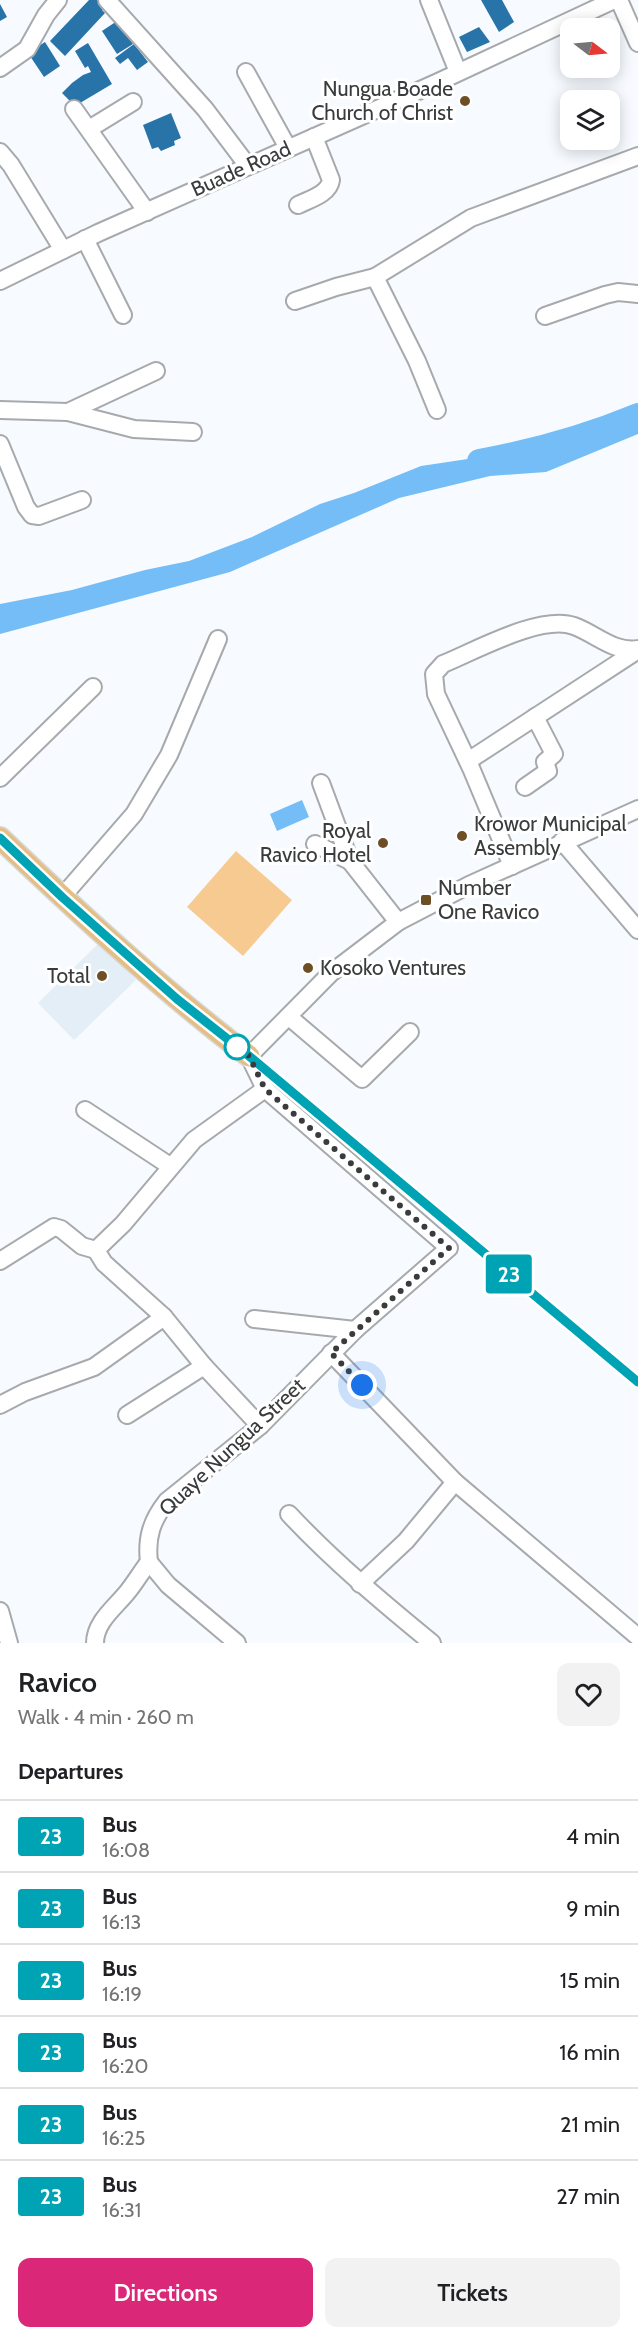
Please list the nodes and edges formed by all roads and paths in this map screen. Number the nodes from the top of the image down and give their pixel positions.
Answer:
1 (58, 0) edge
2 (107, 0) edge
3 (429, 0) edge
4 (616, 0) edge
5 (638, 43) edge
6 (0, 68) edge
7 (246, 72) dead end
8 (458, 72) junction
9 (133, 102) dead end
10 (74, 109) dead end
11 (88, 129) junction
12 (314, 137) junction
13 (288, 148) junction
14 (0, 152) edge
15 (638, 156) edge
16 (248, 166) junction
17 (298, 205) dead end
18 (147, 212) junction
19 (85, 239) junction
20 (63, 250) junction
21 (375, 278) junction
22 (0, 281) edge
23 (638, 294) edge
24 (295, 301) dead end
25 (123, 315) dead end
26 (545, 316) dead end
27 (156, 371) dead end
28 (0, 410) edge
29 (437, 410) dead end
30 (68, 412) junction
31 (193, 432) dead end
32 (0, 444) edge
33 (82, 500) dead end
34 (218, 639) dead end
35 (638, 649) edge
36 (93, 687) dead end
37 (535, 717) junction
38 (468, 761) junction
39 (0, 778) edge
40 (321, 783) dead end
41 (525, 787) dead end
42 (638, 809) edge
43 (0, 838) edge
44 (562, 841) junction
45 (315, 844) dead end
46 (350, 861) junction
47 (512, 866) junction
48 (62, 897) junction
49 (398, 922) junction
50 (638, 930) edge
51 (289, 1017) junction
52 (410, 1032) dead end
53 (249, 1056) junction
54 (265, 1089) junction
55 (85, 1110) dead end
56 (170, 1166) junction
57 (96, 1250) junction
58 (0, 1261) edge
59 (164, 1317) junction
60 (254, 1319) dead end
61 (355, 1330) junction
62 (331, 1353) junction
63 (204, 1366) junction
64 (0, 1404) edge
65 (127, 1415) dead end
66 (260, 1426) junction
67 (455, 1482) junction
68 (289, 1514) dead end
69 (149, 1562) junction
70 (360, 1584) junction
71 (0, 1611) edge
72 (638, 1637) edge
73 (9, 1643) edge
74 (95, 1643) edge
75 (237, 1643) edge
76 (432, 1643) edge

1 - 6 street
2 - 16 street
3 - 8 street
4 - 5 street
4 - 8 street, Buade Road
7 - 13 street
8 - 12 street, Buade Road
9 - 11 street
10 - 11 street
11 - 18 street
12 - 13 street, Buade Road
12 - 17 street
13 - 16 street, Buade Road
14 - 20 street
15 - 21 street
16 - 18 street, Buade Road
18 - 19 street, Buade Road
19 - 20 street, Buade Road
19 - 25 street
20 - 22 street, Buade Road
21 - 24 street
21 - 29 street
23 - 26 street
27 - 30 street
28 - 30 street
30 - 31 street
32 - 33 street
34 - 48 street
35 - 37 street
35 - 38 street
36 - 39 street
37 - 38 street
37 - 41 street
38 - 47 street
40 - 46 street
42 - 44 street
43 - 48 main road
44 - 47 street
44 - 50 street
45 - 46 street
46 - 49 street
47 - 49 street
48 - 53 main road
49 - 51 street
51 - 52 street
51 - 53 street
53 - 54 street
54 - 56 street
54 - 61 street, Quaye Nungua Street
55 - 56 street
56 - 57 street
57 - 58 street
57 - 59 street
59 - 63 street
59 - 64 street
60 - 61 street
61 - 62 street, Quaye Nungua Street
62 - 66 street, Quaye Nungua Street
62 - 67 street
63 - 65 street
63 - 66 street
66 - 69 street, Quaye Nungua Street
67 - 70 street
67 - 72 street
68 - 70 street
69 - 74 street
69 - 75 street
70 - 76 street
71 - 73 street

